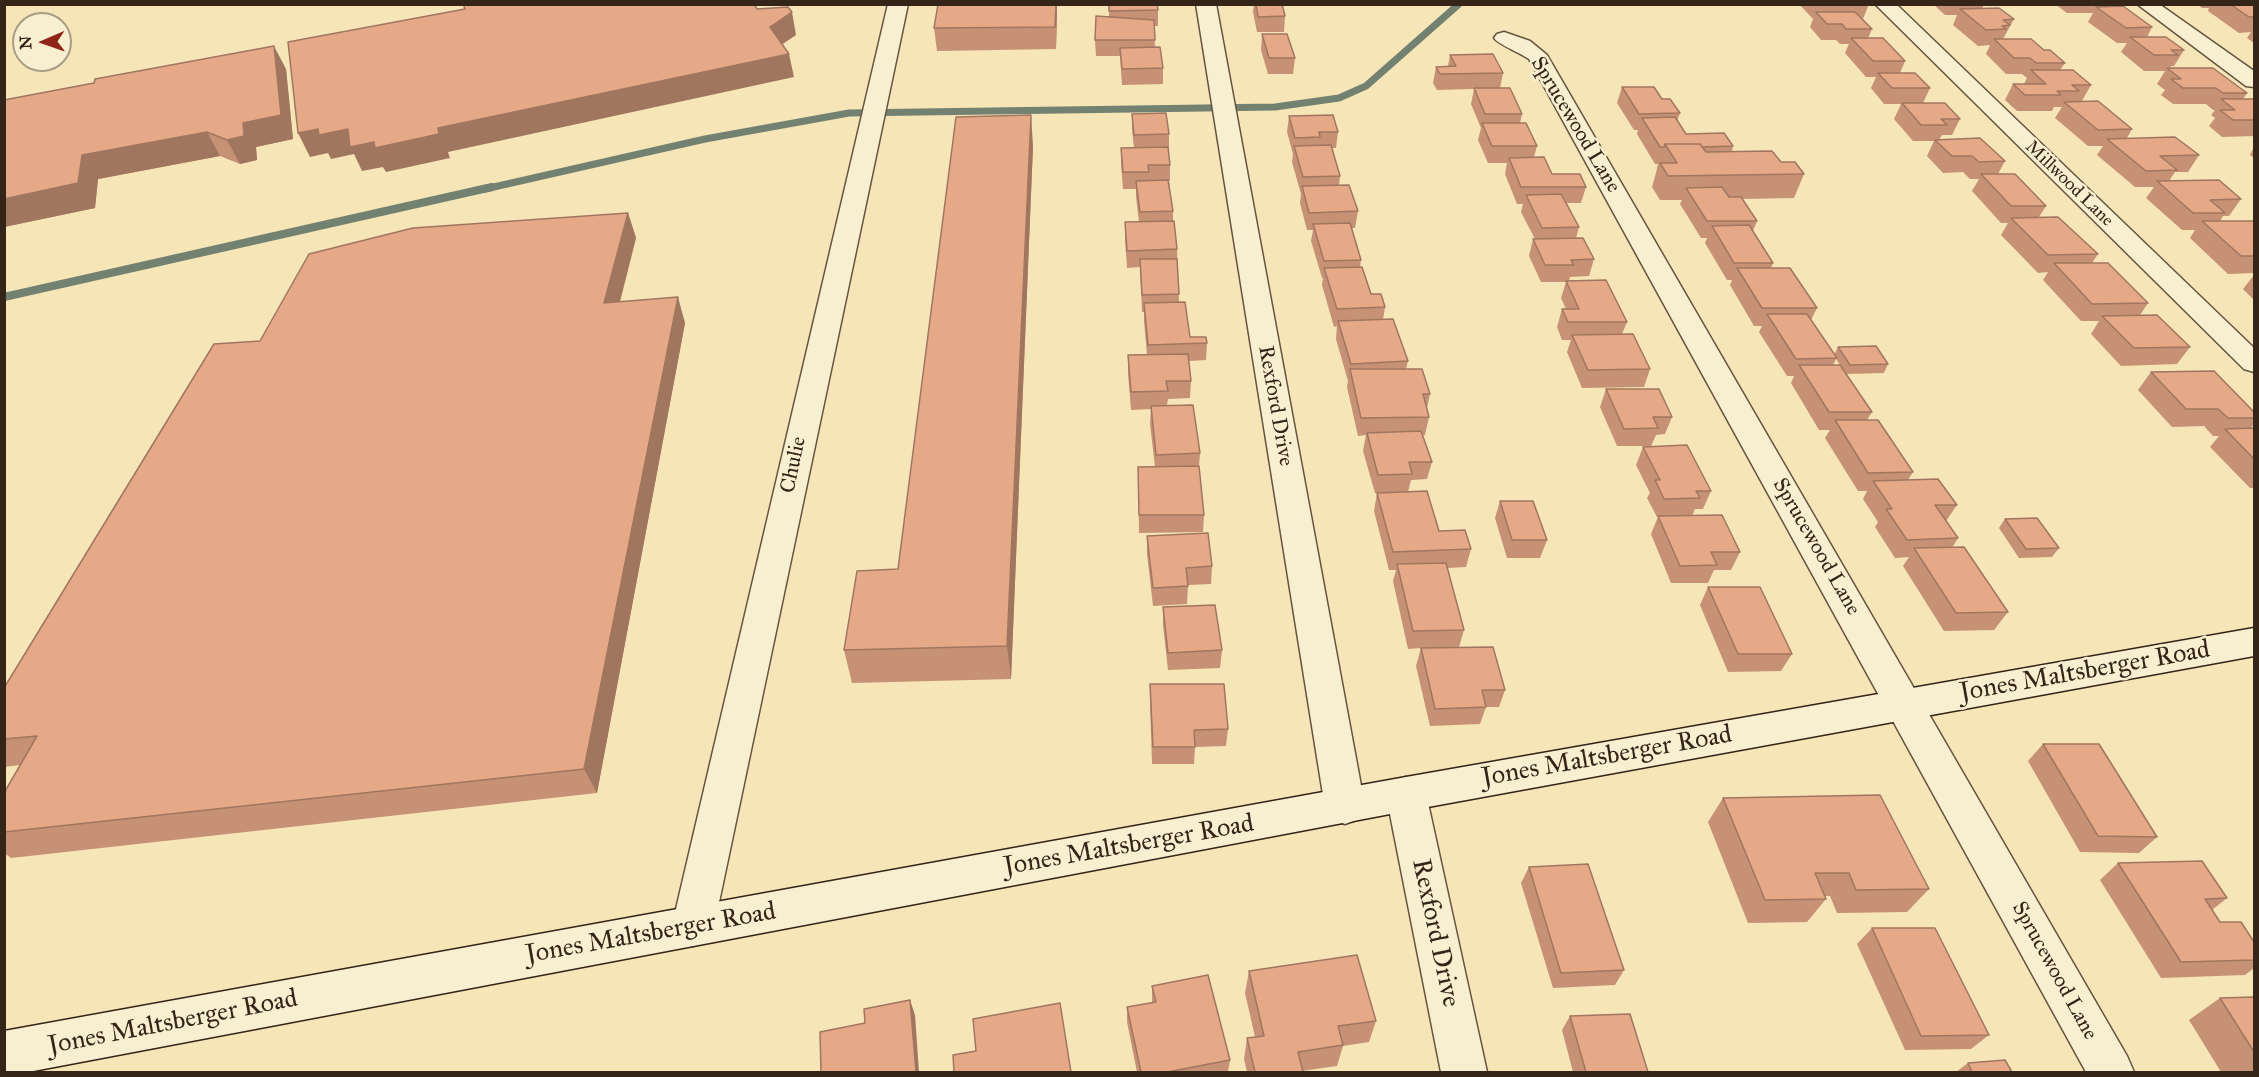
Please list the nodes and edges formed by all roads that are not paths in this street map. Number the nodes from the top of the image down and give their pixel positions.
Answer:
1 (898, 4) edge
2 (1206, 4) edge
3 (1884, 4) edge
4 (2146, 4) edge
5 (1504, 38) dead end
6 (2254, 81) edge
7 (2254, 363) edge
8 (2254, 642) edge
9 (1904, 703) junction
10 (1406, 794) junction
11 (1345, 807) junction
12 (693, 926) junction
13 (4, 1054) edge
14 (1464, 1072) edge
15 (2110, 1072) edge

1 - 12 street, Chulie
2 - 11 street, Rexford Drive
3 - 7 street, Millwood Lane
4 - 6 street
5 - 9 street, Sprucewood Lane
8 - 9 street, Jones Maltsberger Road
9 - 10 street, Jones Maltsberger Road
9 - 15 street, Sprucewood Lane
10 - 11 street, Jones Maltsberger Road
10 - 14 street, Rexford Drive
11 - 12 street, Jones Maltsberger Road
12 - 13 street, Jones Maltsberger Road

